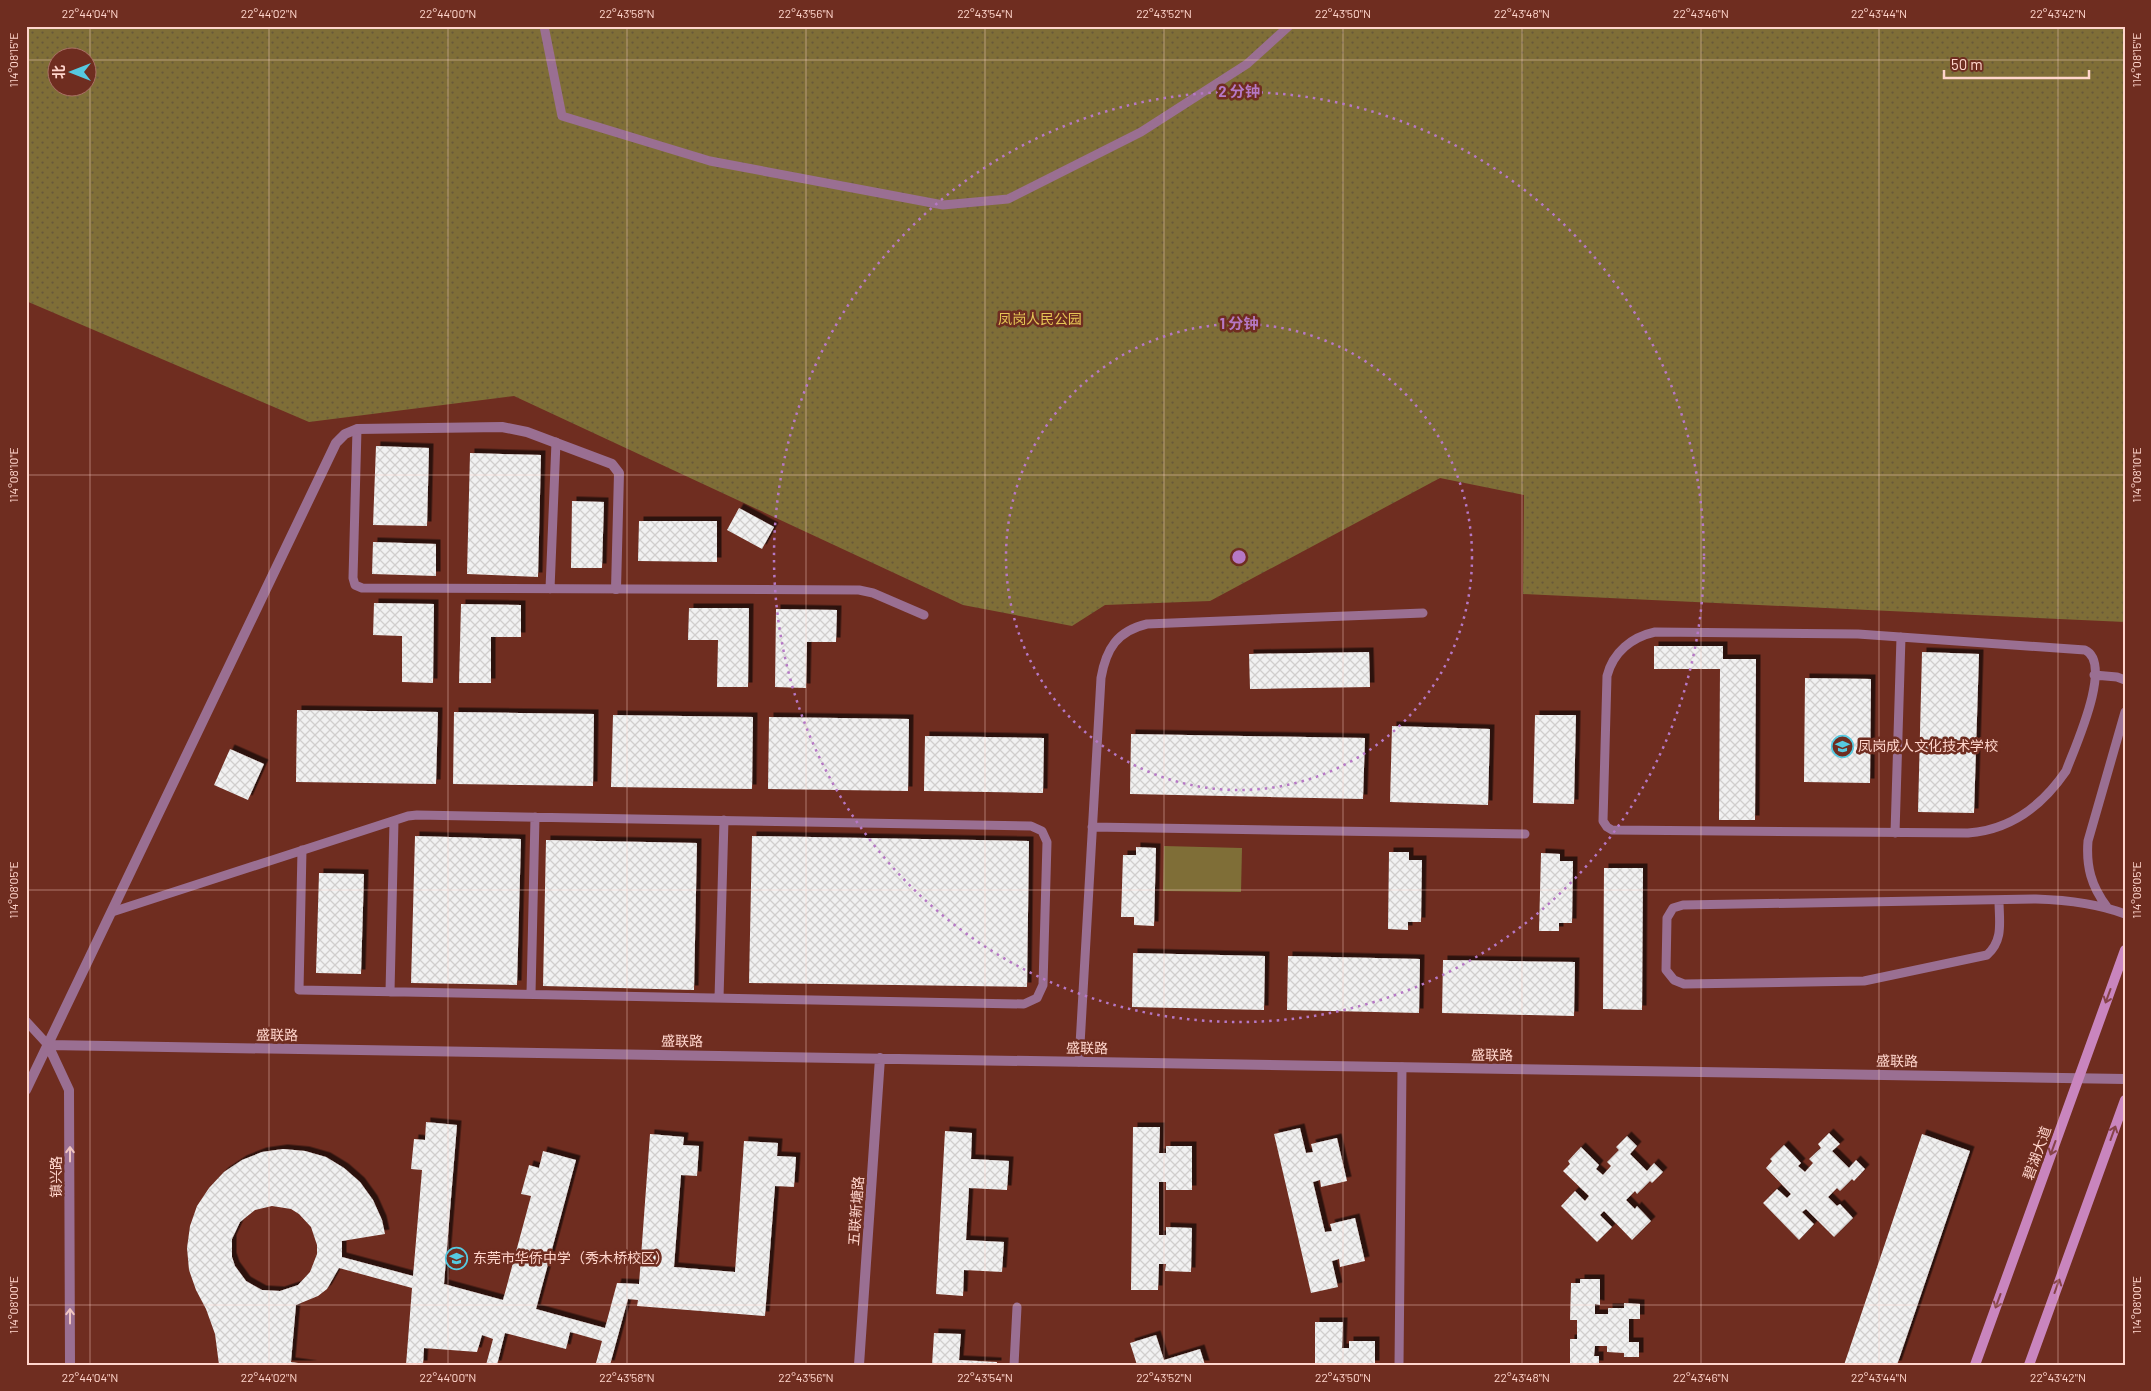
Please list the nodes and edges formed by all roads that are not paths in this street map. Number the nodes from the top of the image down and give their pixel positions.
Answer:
1 (544, 26) edge
2 (1290, 26) edge
3 (357, 429) junction
4 (556, 442) junction
5 (550, 589) junction
6 (616, 589) junction
7 (1423, 613) dead end
8 (924, 615) dead end
9 (1901, 637) junction
10 (2094, 675) junction
11 (2125, 680) edge
12 (2125, 712) edge
13 (535, 817) junction
14 (724, 820) junction
15 (394, 821) junction
16 (1092, 827) junction
17 (1895, 833) junction
18 (1525, 834) dead end
19 (302, 850) junction
20 (1999, 900) junction
21 (2107, 907) junction
22 (112, 912) junction
23 (2125, 914) edge
24 (2125, 950) edge
25 (390, 992) junction
26 (531, 994) junction
27 (719, 998) junction
28 (26, 1021) edge
29 (48, 1044) junction
30 (880, 1058) junction
31 (1079, 1062) junction
32 (1402, 1067) junction
33 (2078, 1078) junction
34 (2125, 1079) edge
35 (26, 1090) edge
36 (2125, 1100) edge
37 (1017, 1307) dead end
38 (70, 1365) edge
39 (859, 1365) edge
40 (1014, 1365) edge
41 (1399, 1365) edge
42 (1974, 1365) edge
43 (2029, 1365) edge

1 - 2 lane
3 - 4 street
3 - 5 lane
3 - 22 street
4 - 5 lane
4 - 6 street
5 - 6 lane
6 - 8 lane
7 - 16 lane
9 - 10 lane
9 - 17 lane
9 - 17 lane
10 - 11 lane
10 - 17 lane
12 - 21 lane
13 - 14 lane
13 - 15 lane
13 - 26 lane
14 - 27 lane
14 - 27 lane
15 - 19 lane
15 - 25 lane
16 - 18 lane
16 - 31 lane
19 - 22 lane
19 - 25 lane
20 - 20 lane
20 - 21 lane
21 - 23 lane
22 - 29 street
24 -> 33 street, 碧湖大道
25 - 26 lane
26 - 27 lane
28 - 29 lane
29 - 30 street, 盛联路
29 - 35 street
38 -> 29 street, 镇兴路
30 - 31 street, 盛联路
30 - 39 street, 五联新塘路
31 - 32 street, 盛联路
32 - 33 street, 盛联路
32 - 41 lane
33 - 34 street, 盛联路
33 -> 42 street, 碧湖大道
43 -> 36 street
37 - 40 lane

